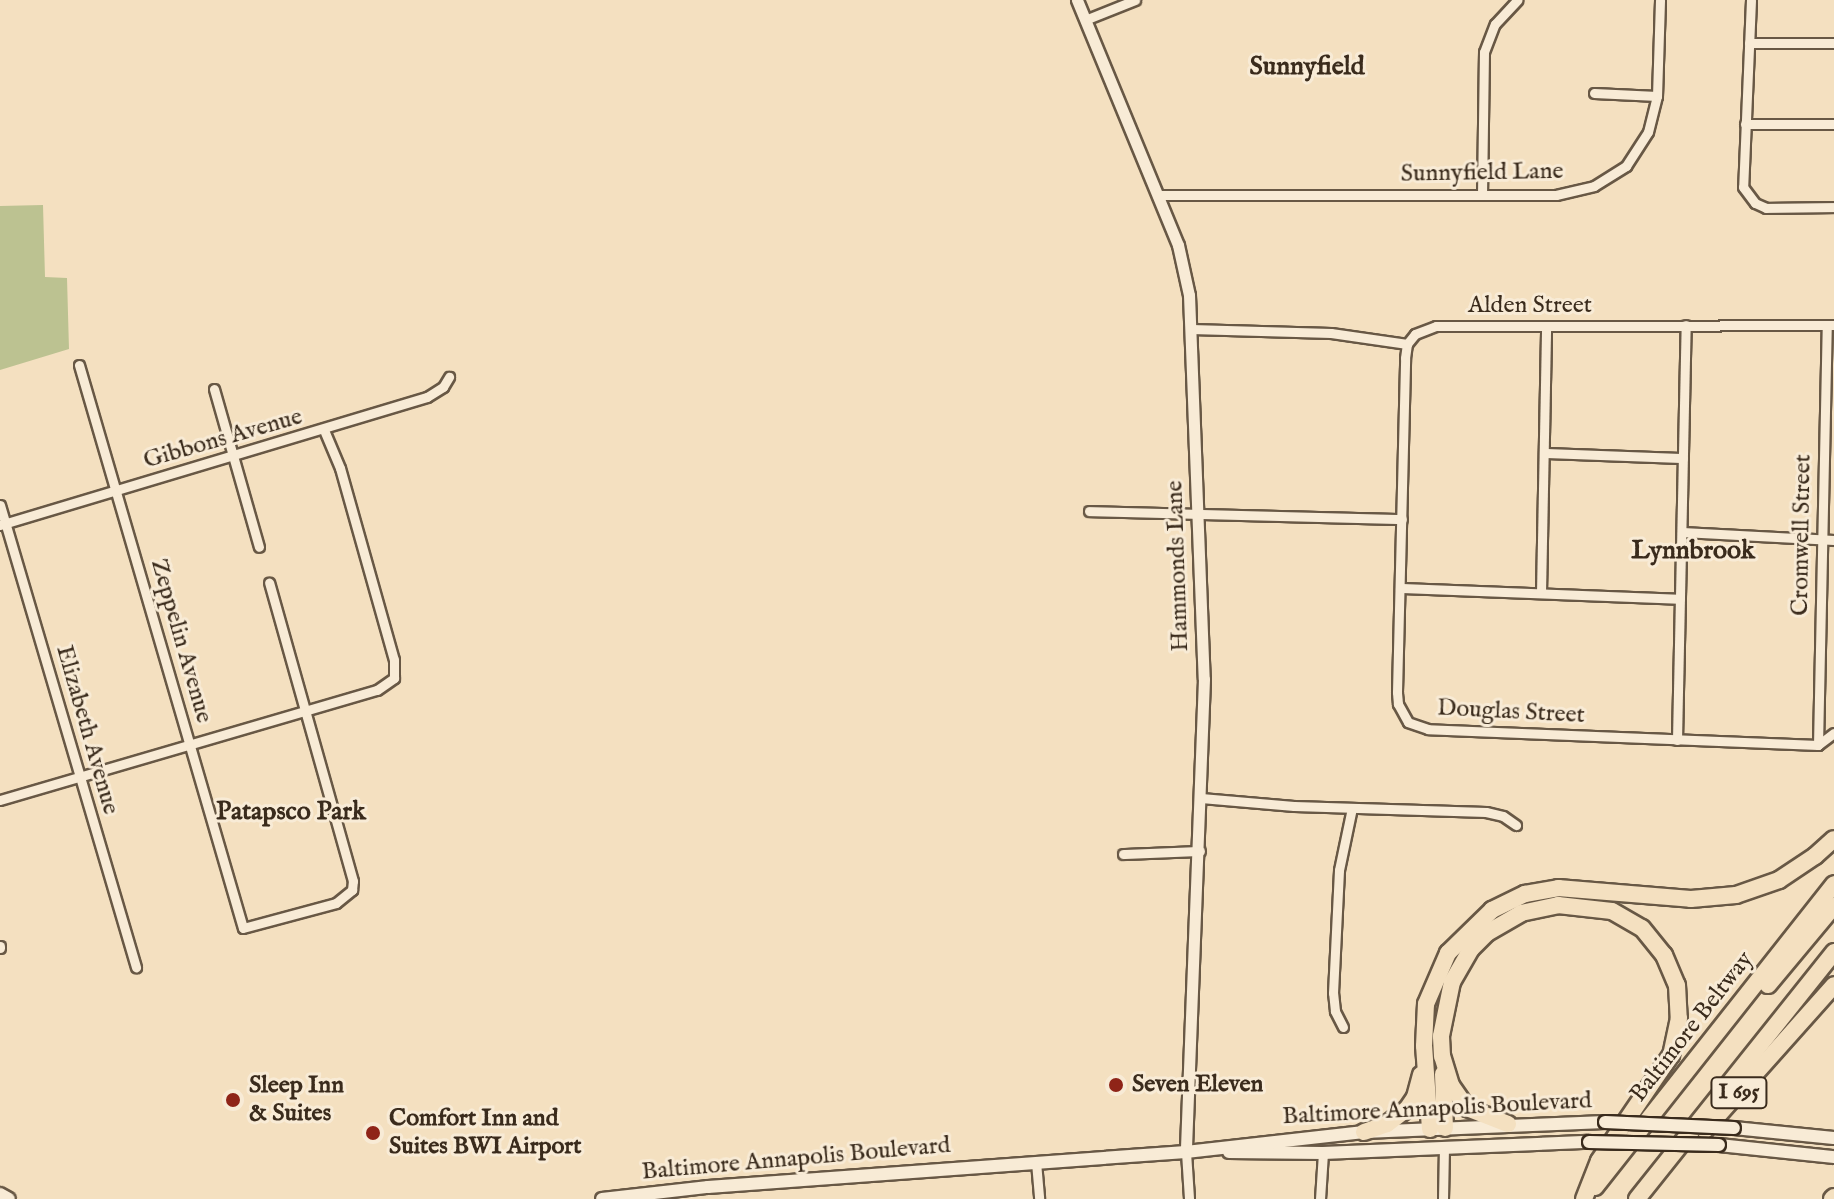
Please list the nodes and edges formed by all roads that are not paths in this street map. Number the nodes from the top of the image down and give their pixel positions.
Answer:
1 (1077, 0) edge
2 (1135, 0) edge
3 (1517, 0) edge
4 (1660, 0) edge
5 (1751, 0) edge
6 (1085, 20) junction
7 (1749, 43) junction
8 (1834, 43) edge
9 (1594, 93) dead end
10 (1657, 96) junction
11 (1745, 124) junction
12 (1834, 124) edge
13 (1159, 195) junction
14 (1482, 195) junction
15 (1834, 207) edge
16 (1686, 325) junction
17 (1830, 325) edge
18 (1546, 326) junction
19 (1191, 329) junction
20 (1407, 344) junction
21 (79, 365) dead end
22 (449, 377) dead end
23 (214, 389) dead end
24 (324, 430) junction
25 (1544, 453) junction
26 (233, 457) junction
27 (1683, 458) junction
28 (116, 491) junction
29 (0, 505) edge
30 (1089, 511) dead end
31 (1198, 514) junction
32 (1402, 519) junction
33 (3, 524) edge
34 (1682, 532) junction
35 (1822, 539) junction
36 (1834, 540) edge
37 (259, 547) dead end
38 (269, 583) dead end
39 (1400, 588) junction
40 (1541, 593) junction
41 (1680, 599) junction
42 (306, 711) junction
43 (1834, 733) edge
44 (1677, 740) junction
45 (190, 744) junction
46 (1818, 745) junction
47 (80, 776) junction
48 (1201, 798) junction
49 (0, 800) edge
50 (1352, 808) junction
51 (1516, 825) dead end
52 (1834, 839) edge
53 (1200, 851) junction
54 (1123, 854) dead end
55 (1834, 884) edge
56 (1834, 906) edge
57 (1834, 952) edge
58 (136, 967) dead end
59 (1834, 985) edge
60 (1343, 1027) dead end
61 (1424, 1046) junction
62 (1442, 1056) junction
63 (1693, 1067) junction
64 (1508, 1124) junction
65 (1437, 1128) junction
66 (1364, 1132) junction
67 (1834, 1138) edge
68 (1444, 1148) junction
69 (1186, 1152) junction
70 (1323, 1153) junction
71 (1834, 1157) edge
72 (1036, 1162) junction
73 (0, 1194) edge
74 (9, 1199) edge
75 (602, 1199) edge
76 (1039, 1199) edge
77 (1189, 1199) edge
78 (1320, 1199) edge
79 (1443, 1199) edge
80 (1584, 1199) edge
81 (1639, 1199) edge

1 - 6 street, Hammonds Lane
2 - 6 street
3 - 14 street
4 - 10 street, Sunnyfield Lane
5 - 7 street
6 - 13 street, Hammonds Lane
7 - 8 street
7 - 11 street
9 - 10 street
10 - 14 street, Sunnyfield Lane
11 - 12 street
11 - 15 street
13 - 14 street, Sunnyfield Lane
13 - 19 street, Hammonds Lane
16 - 17 street, Alden Street
16 - 18 street, Alden Street
16 - 27 street
17 - 35 street, Cromwell Street
18 - 20 street, Alden Street
18 - 25 street
19 - 20 street
19 - 31 street, Hammonds Lane
20 - 32 street
21 - 28 street, Zeppelin Avenue
22 - 24 street, Gibbons Avenue
23 - 26 street
24 - 26 street, Gibbons Avenue
24 - 42 street
25 - 27 street
25 - 40 street
26 - 28 street, Gibbons Avenue
26 - 37 street
27 - 34 street
28 - 33 street, Gibbons Avenue
28 - 45 street, Zeppelin Avenue
29 - 33 street, Elizabeth Avenue
30 - 31 street
31 - 32 street
31 - 48 street, Hammonds Lane
32 - 39 street, Douglas Street
33 - 47 street, Elizabeth Avenue
34 - 35 street
34 - 41 street
35 - 36 street
35 - 46 street, Cromwell Street
38 - 42 street
39 - 40 street
39 - 44 street, Douglas Street
40 - 41 street
41 - 44 street
42 - 45 street
42 - 45 street, Zeppelin Avenue
43 - 46 street
44 - 46 street, Douglas Street
45 - 47 street
47 - 49 street
47 - 58 street, Elizabeth Avenue
48 - 50 street
48 - 53 street, Hammonds Lane
50 - 51 street
50 - 60 street
52 - 61 highway
53 - 54 street
53 - 69 street, Hammonds Lane
55 - 63 highway, Baltimore Beltway / I 695
56 - 63 highway
57 - 81 highway
59 - 81 highway, I 695
61 - 65 highway
61 - 66 highway
62 - 64 highway
62 - 65 highway
62 - 80 highway
63 - 80 highway, Baltimore Beltway / I 695
64 - 65 main road, Baltimore Annapolis Boulevard
64 - 67 main road, Baltimore Annapolis Boulevard, bridge
65 - 66 main road, Baltimore Annapolis Boulevard
65 - 68 main road
66 - 69 main road, Baltimore Annapolis Boulevard
68 - 70 main road, Baltimore Annapolis Boulevard
68 - 71 main road, Baltimore Annapolis Boulevard, bridge
68 - 79 street
69 - 70 main road, Baltimore Annapolis Boulevard
69 - 72 main road, Baltimore Annapolis Boulevard
69 - 77 street
70 - 78 street
72 - 75 main road, Baltimore Annapolis Boulevard
72 - 76 street
73 - 74 main road

